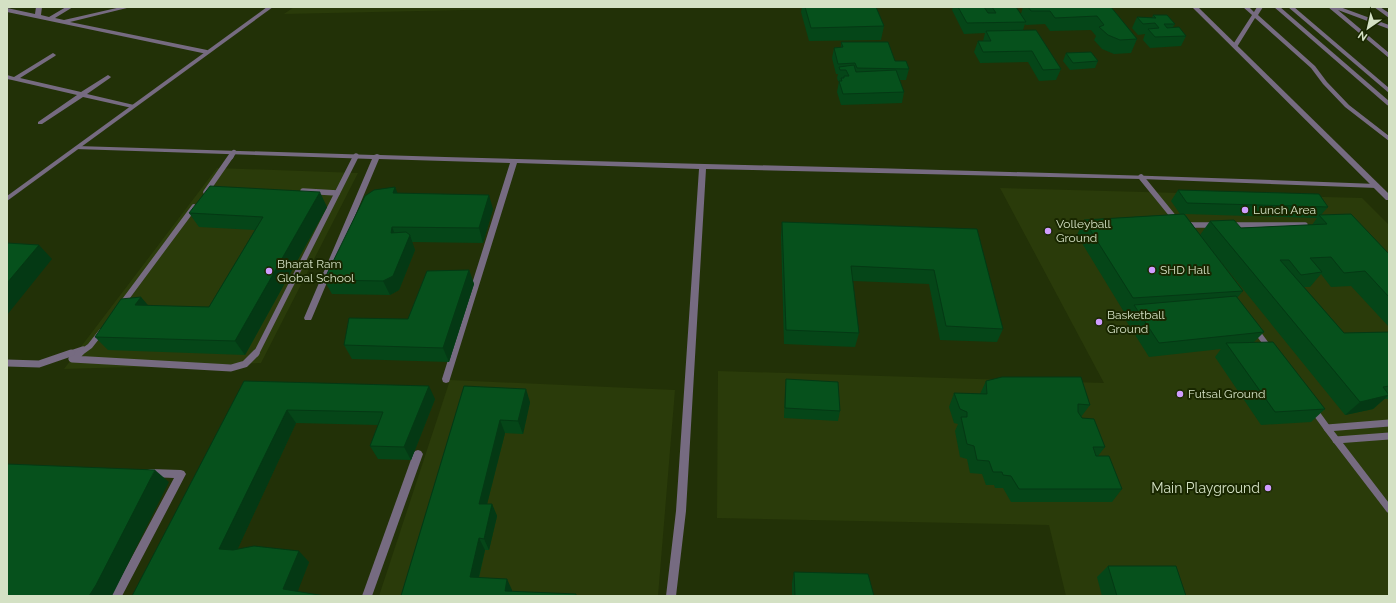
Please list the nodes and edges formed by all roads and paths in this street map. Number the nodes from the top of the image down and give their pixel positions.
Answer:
1 (39, 7) edge
2 (70, 7) edge
3 (128, 7) edge
4 (270, 7) edge
5 (1195, 7) edge
6 (1246, 7) edge
7 (1260, 7) edge
8 (1277, 7) edge
9 (1291, 7) edge
10 (1331, 7) edge
11 (1336, 7) edge
12 (1377, 7) edge
13 (7, 10) edge
14 (1255, 15) junction
15 (38, 16) junction
16 (1389, 16) edge
17 (50, 19) junction
18 (64, 22) junction
19 (1389, 27) edge
20 (1235, 46) junction
21 (208, 52) junction
22 (53, 55) dead end
23 (1389, 56) edge
24 (108, 77) dead end
25 (10, 78) edge
26 (1389, 90) edge
27 (82, 94) junction
28 (1389, 104) edge
29 (132, 106) junction
30 (40, 122) dead end
31 (1389, 139) edge
32 (77, 148) junction
33 (234, 152) junction
34 (356, 156) junction
35 (377, 156) junction
36 (514, 162) junction
37 (703, 167) junction
38 (1141, 177) junction
39 (1377, 186) junction
40 (209, 188) junction
41 (217, 188) edge
42 (297, 191) edge
43 (337, 193) junction
44 (1389, 198) edge
45 (7, 199) edge
46 (1179, 225) junction
47 (1218, 225) edge
48 (1226, 225) edge
49 (1311, 225) edge
50 (1184, 231) edge
51 (118, 308) edge
52 (308, 318) dead end
53 (1249, 320) edge
54 (104, 327) edge
55 (90, 346) junction
56 (1272, 352) edge
57 (7, 363) edge
58 (446, 379) dead end
59 (1309, 403) edge
60 (1389, 423) edge
61 (1327, 428) junction
62 (1389, 436) edge
63 (1336, 440) junction
64 (418, 454) dead end
65 (141, 472) edge
66 (1389, 509) edge
67 (116, 596) edge
68 (367, 596) edge
69 (671, 596) edge

1 - 15 street
2 - 17 street
3 - 18 street
4 - 21 street
5 - 20 street
6 - 14 street
7 - 14 street
8 - 28 street
9 - 26 street
10 - 23 street
11 - 19 street
12 - 16 street
13 - 15 street
14 - 20 street
14 - 31 street
15 - 17 street
17 - 18 street
18 - 21 street
20 - 39 street
21 - 29 street
22 - 25 street
24 - 27 street
25 - 27 street
27 - 29 street
27 - 30 street
29 - 32 street
32 - 33 street
32 - 45 street
33 - 34 street
33 - 40 lane
34 - 35 street
34 - 43 lane
35 - 36 street
35 - 52 street
36 - 37 street
36 - 58 street
37 - 38 street
37 - 69 street
38 - 39 street
38 - 46 lane
39 - 44 street
40 - 41 lane
40 - 51 lane
42 - 43 lane
43 - 55 lane
46 - 47 lane
46 - 50 lane
48 - 49 lane
53 - 56 lane
54 - 55 lane
55 - 57 lane
59 - 61 lane
60 - 61 lane
61 - 63 lane
62 - 63 lane
63 - 66 lane
64 - 68 street
65 - 67 street

